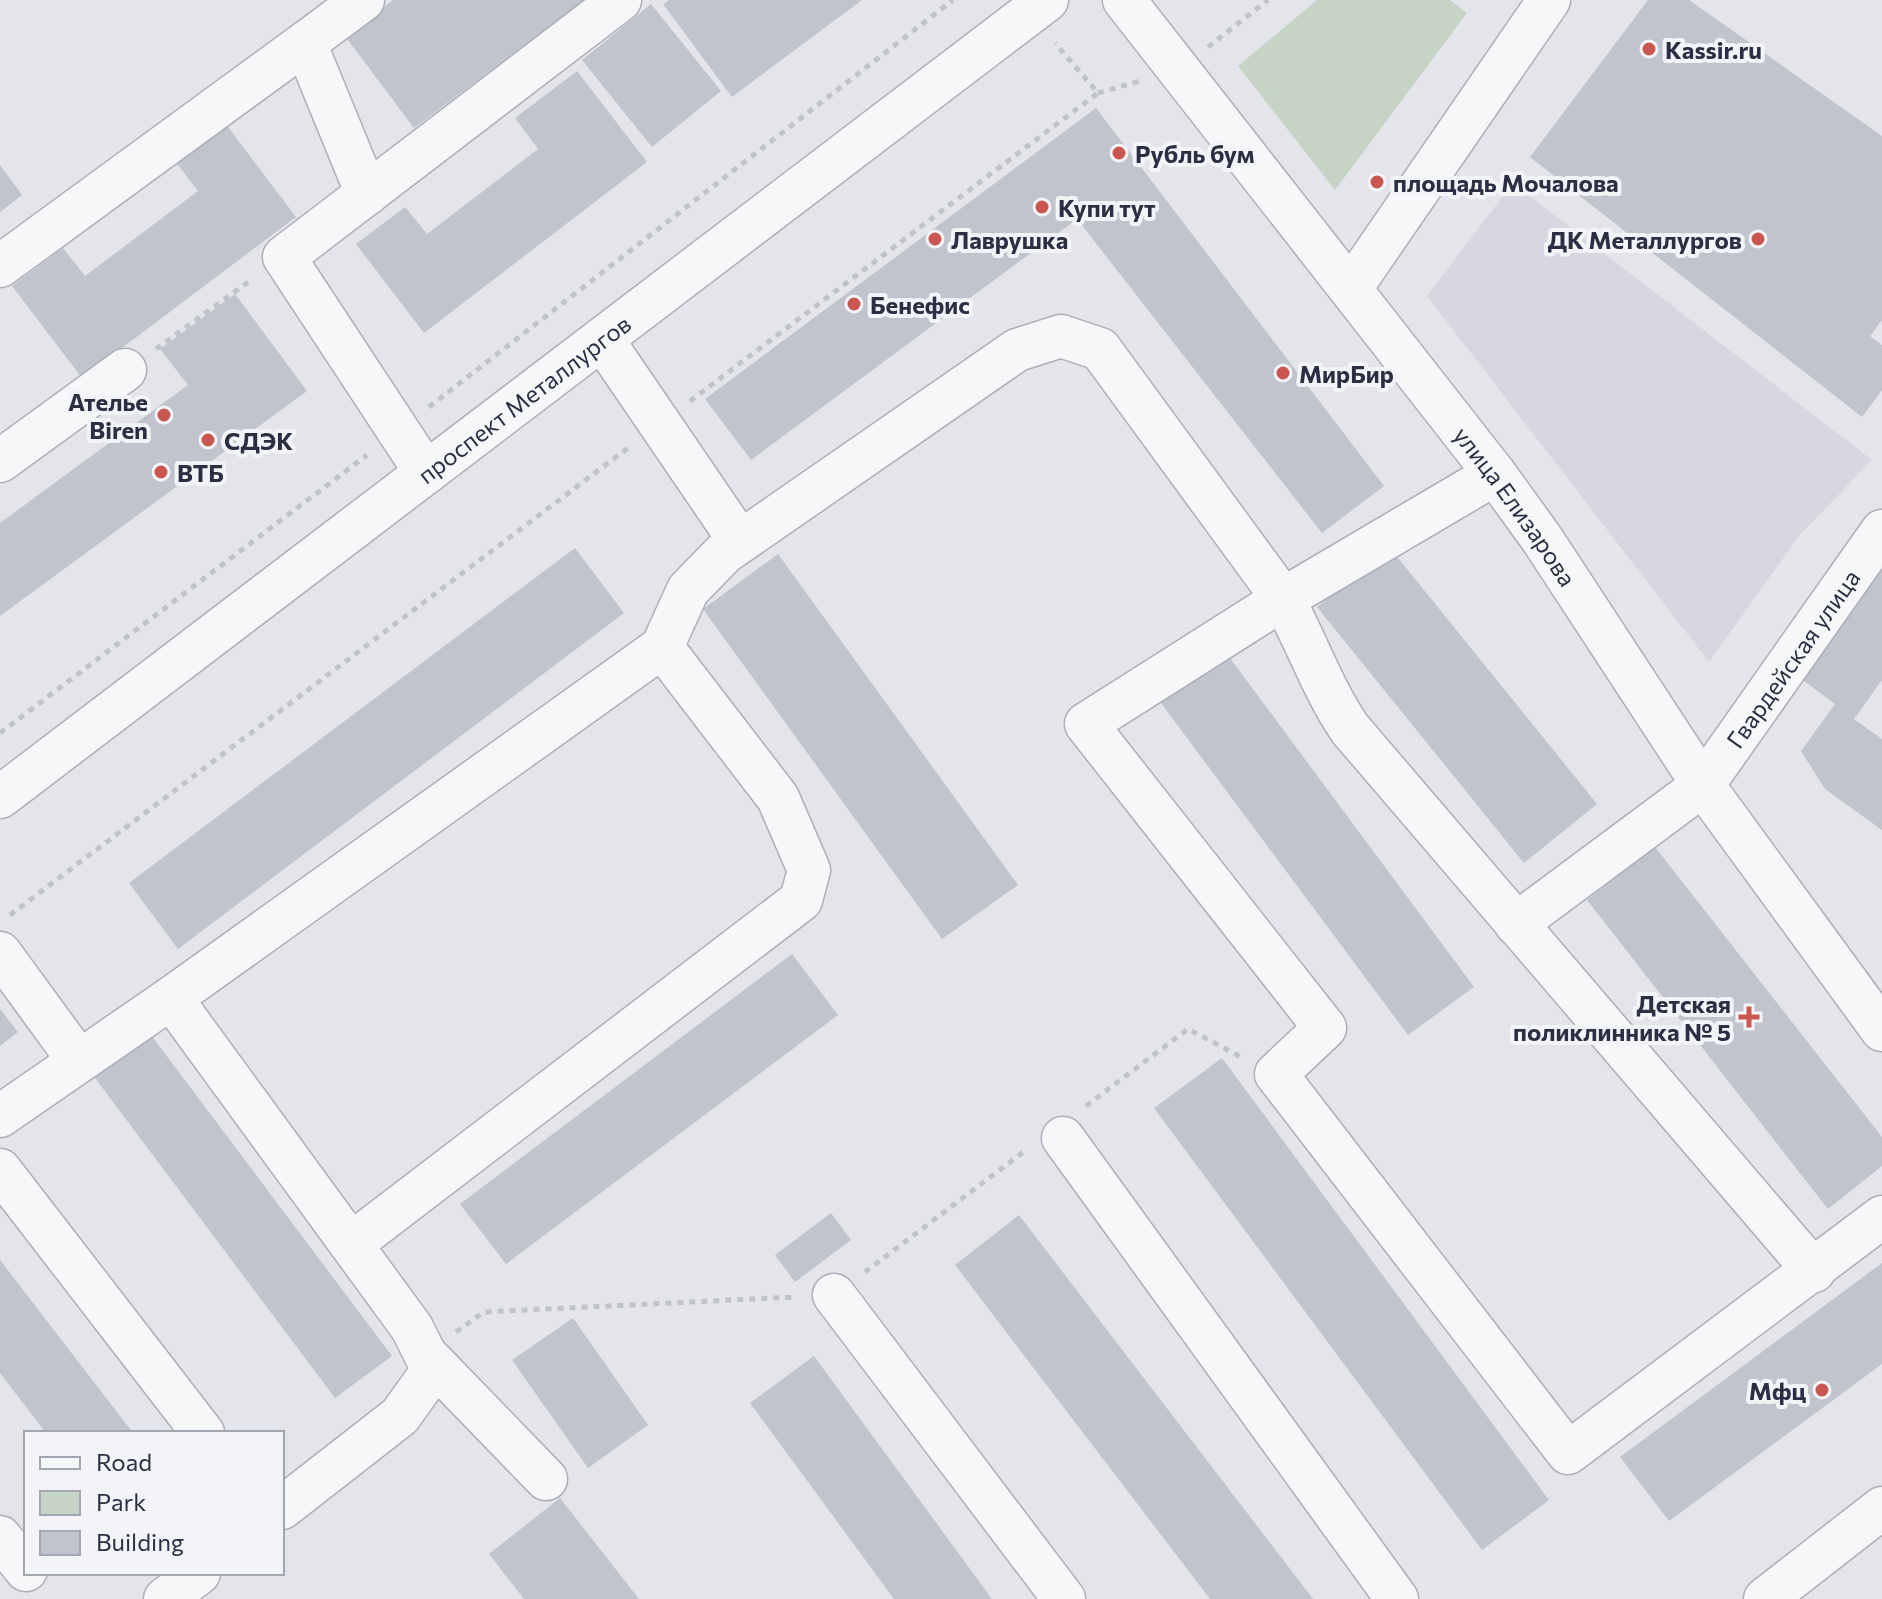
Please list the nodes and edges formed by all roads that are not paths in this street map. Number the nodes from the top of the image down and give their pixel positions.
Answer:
1 (363, 0) edge
2 (620, 0) edge
3 (1124, 0) edge
4 (1549, 0) edge
5 (1038, 7) edge
6 (305, 43) junction
7 (367, 194) junction
8 (0, 266) edge
9 (1351, 288) junction
10 (602, 339) junction
11 (125, 370) road end
12 (0, 461) edge
13 (426, 473) junction
14 (1495, 474) junction
15 (1882, 531) edge
16 (739, 540) junction
17 (1283, 599) junction
18 (662, 647) junction
19 (1703, 785) junction
20 (0, 797) edge
21 (1516, 924) junction
22 (0, 953) edge
23 (171, 998) junction
24 (1882, 1030) edge
25 (79, 1061) junction
26 (0, 1116) edge
27 (1058, 1132) road end
28 (0, 1170) edge
29 (1882, 1217) edge
30 (351, 1244) junction
31 (1814, 1271) junction
32 (834, 1295) road end
33 (425, 1354) junction
34 (201, 1431) edge
35 (546, 1479) dead end
36 (284, 1506) edge
37 (1882, 1508) edge
38 (0, 1537) edge
39 (24, 1568) edge
40 (29, 1575) edge
41 (196, 1575) edge
42 (48, 1599) edge
43 (165, 1599) edge
44 (1064, 1599) edge
45 (1397, 1599) edge
46 (1765, 1599) edge

1 - 6 street
2 - 7 street
3 - 9 street, улица Елизарова
4 - 9 street
5 - 10 street, проспект Металлургов
6 - 7 street
6 - 8 street
7 - 13 street
9 - 14 street, улица Елизарова
10 - 13 street, проспект Металлургов
10 - 16 street
11 - 12 street
13 - 20 street, проспект Металлургов
14 - 17 street
14 - 19 street, улица Елизарова
15 - 19 street, Гвардейская улица
16 - 17 street
16 - 18 street
17 - 21 street
17 - 31 street
18 - 23 street
18 - 30 street
19 - 21 street, Гвардейская улица
19 - 24 street, улица Елизарова
21 - 31 street
22 - 25 street
23 - 25 street
23 - 30 street
25 - 26 street
27 - 45 street
28 - 34 street
29 - 31 street
30 - 33 street
32 - 44 street
33 - 35 street
33 - 36 street
37 - 46 street
38 - 39 street
40 - 42 street
41 - 43 street

